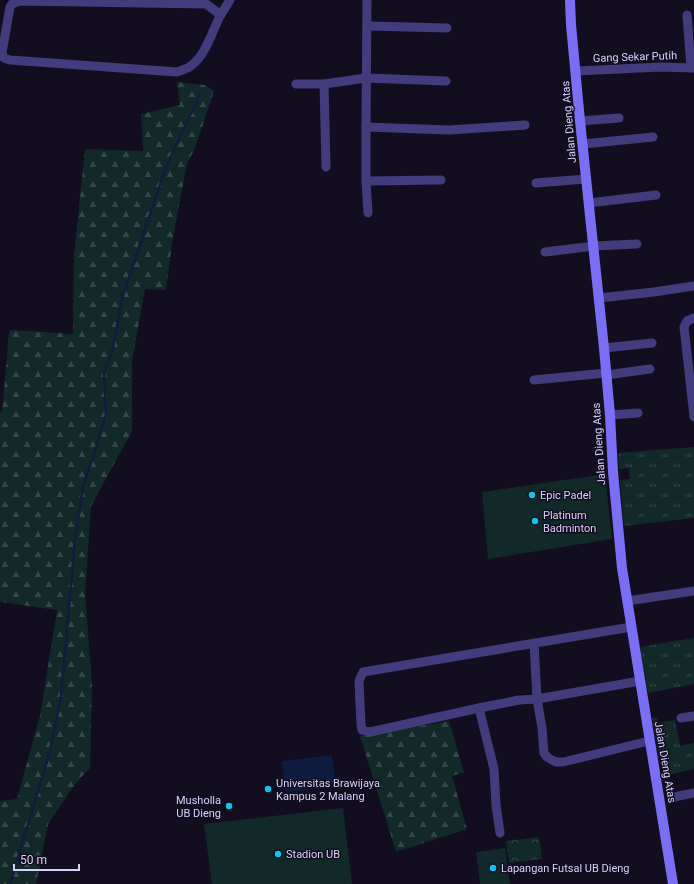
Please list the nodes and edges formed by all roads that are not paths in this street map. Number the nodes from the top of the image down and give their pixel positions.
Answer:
1 (230, 0) edge
2 (367, 0) edge
3 (570, 0) edge
4 (206, 2) edge
5 (221, 15) junction
6 (687, 15) dead end
7 (368, 26) junction
8 (447, 28) dead end
9 (692, 68) edge
10 (576, 71) junction
11 (366, 78) junction
12 (446, 81) dead end
13 (296, 84) dead end
14 (324, 84) junction
15 (619, 118) dead end
16 (580, 121) junction
17 (525, 124) dead end
18 (366, 127) junction
19 (653, 137) dead end
20 (582, 144) junction
21 (326, 167) dead end
22 (586, 179) junction
23 (441, 180) dead end
24 (366, 181) junction
25 (536, 183) dead end
26 (656, 195) dead end
27 (589, 203) junction
28 (368, 213) dead end
29 (636, 244) dead end
30 (594, 246) junction
31 (545, 252) dead end
32 (694, 286) edge
33 (599, 298) junction
34 (694, 318) edge
35 (652, 343) dead end
36 (604, 348) junction
37 (650, 370) dead end
38 (606, 374) junction
39 (534, 380) dead end
40 (638, 413) dead end
41 (610, 415) junction
42 (694, 417) edge
43 (694, 591) edge
44 (627, 601) junction
45 (631, 627) junction
46 (534, 643) junction
47 (640, 681) junction
48 (537, 699) junction
49 (479, 708) junction
50 (694, 716) edge
51 (681, 718) dead end
52 (649, 741) junction
53 (694, 793) edge
54 (674, 797) dead end
55 (500, 833) dead end
56 (673, 884) edge

1 - 5 street
2 - 7 street
3 - 10 street, Jalan Dieng Atas
4 - 5 street
4 - 5 street
6 - 9 street
7 - 8 street
7 - 11 street
9 - 10 street, Gang Sekar Putih
10 - 16 street, Jalan Dieng Atas
11 - 12 street
11 - 14 street
11 - 18 street
13 - 14 street
14 - 21 street
15 - 16 street
16 - 20 street, Jalan Dieng Atas
17 - 18 street
18 - 24 street
19 - 20 street
20 - 22 street, Jalan Dieng Atas
22 - 25 street
22 - 27 street, Jalan Dieng Atas
23 - 24 street
24 - 28 street
26 - 27 street
27 - 30 street, Jalan Dieng Atas
29 - 30 street
30 - 31 street
30 - 33 street, Jalan Dieng Atas
32 - 33 street
33 - 36 street, Jalan Dieng Atas
34 - 42 street
35 - 36 street
36 - 38 street, Jalan Dieng Atas
37 - 38 street
38 - 39 street
38 - 41 street, Jalan Dieng Atas
40 - 41 street
41 - 44 street, Jalan Dieng Atas
43 - 44 street
44 - 45 street, Jalan Dieng Atas
45 - 46 street
45 - 47 street, Jalan Dieng Atas
46 - 48 street
46 - 49 street
47 - 48 street
47 - 52 street, Jalan Dieng Atas
48 - 49 street
48 - 52 street
49 - 55 street
50 - 51 street
52 - 56 street, Jalan Dieng Atas
53 - 54 street

